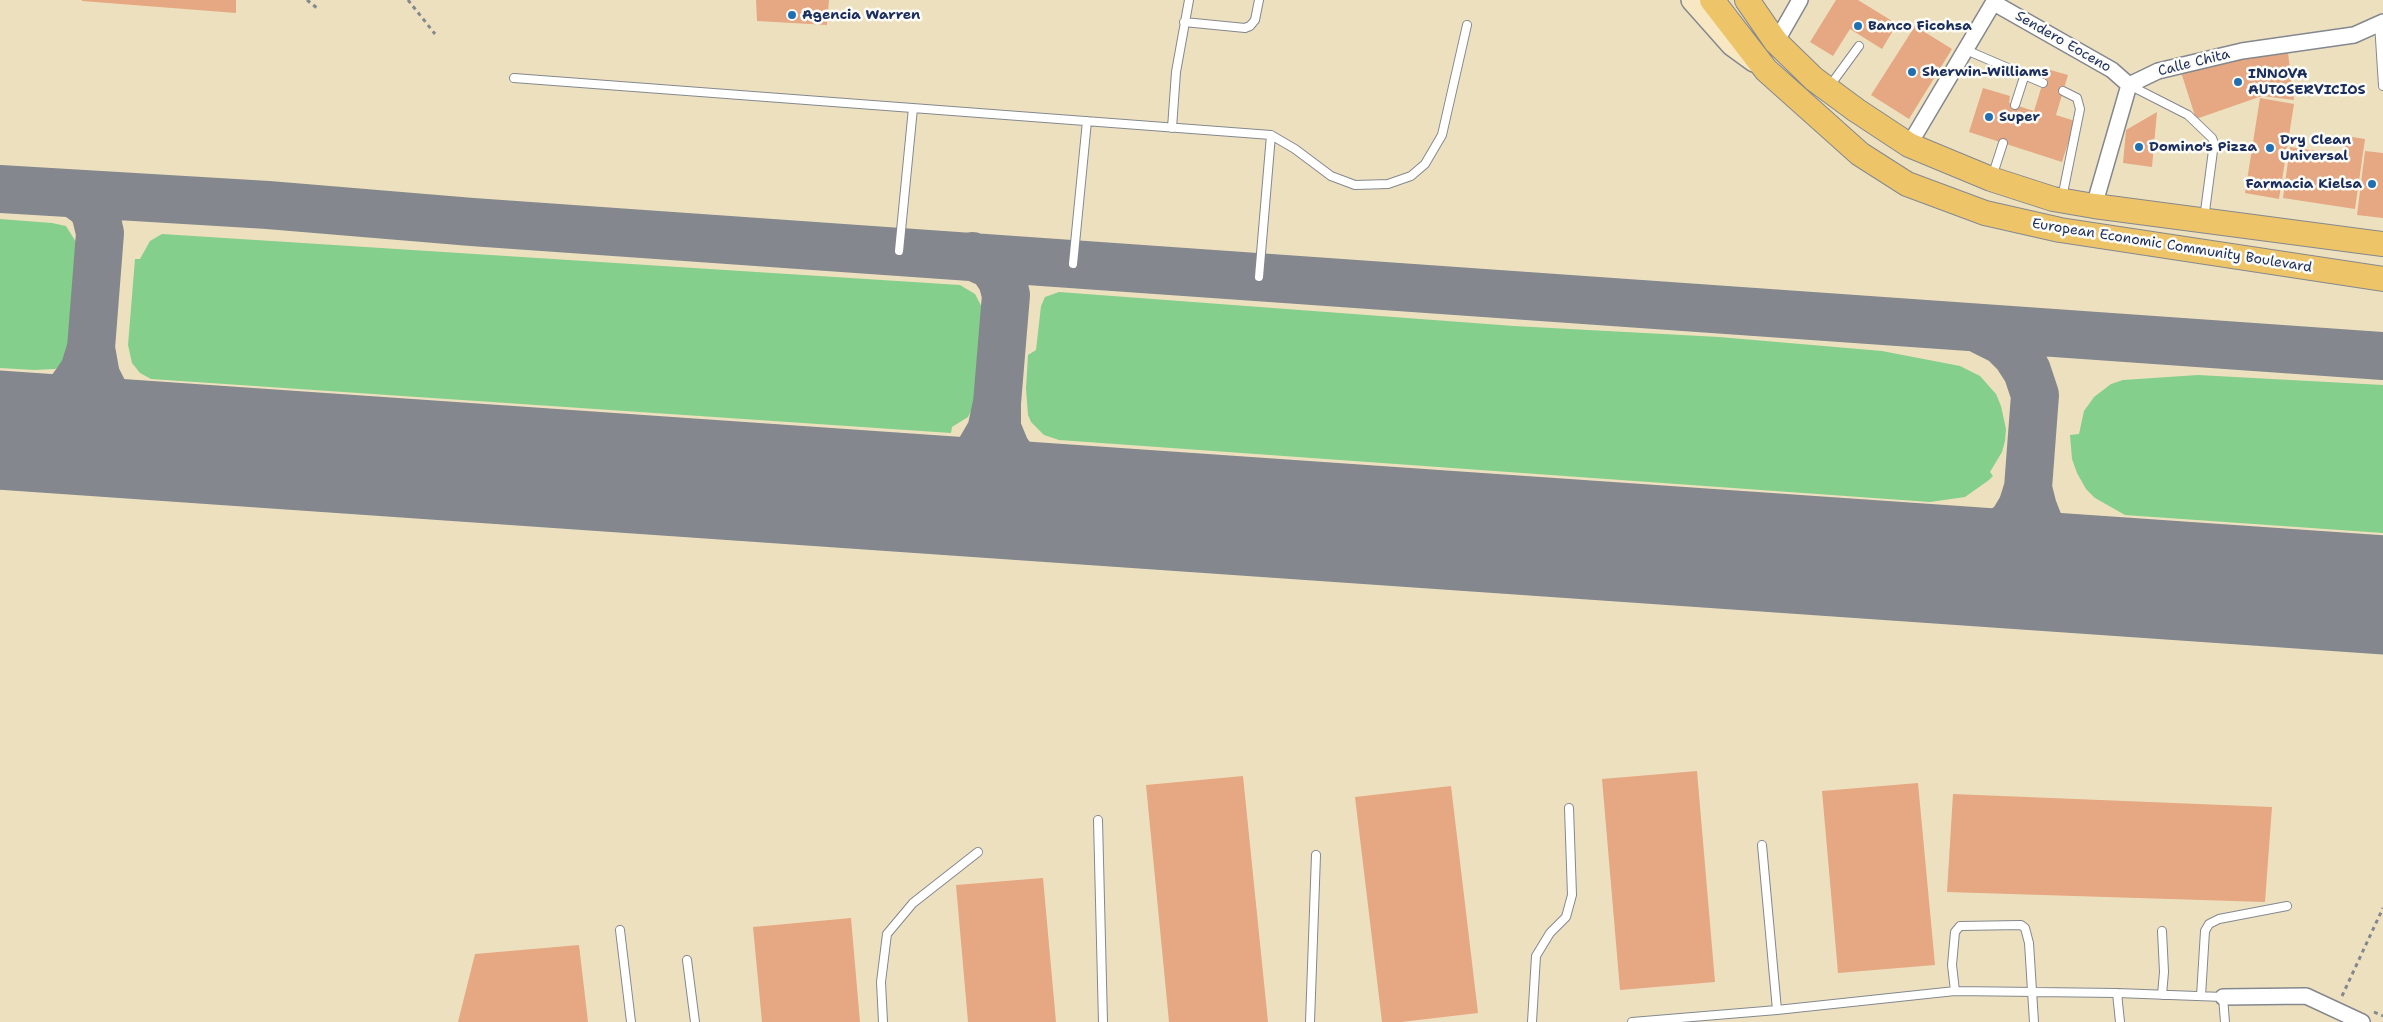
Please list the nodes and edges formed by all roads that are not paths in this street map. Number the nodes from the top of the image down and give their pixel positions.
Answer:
1 (1189, 0) edge
2 (1259, 0) edge
3 (1692, 0) edge
4 (1712, 0) edge
5 (1747, 0) edge
6 (1800, 0) edge
7 (1994, 1) edge
8 (1184, 22) junction
9 (2381, 22) edge
10 (1467, 25) dead end
11 (1776, 42) junction
12 (1859, 46) dead end
13 (1966, 50) junction
14 (1766, 70) junction
15 (2025, 74) junction
16 (514, 78) dead end
17 (2043, 83) dead end
18 (2129, 85) junction
19 (2383, 86) edge
20 (1827, 89) junction
21 (2063, 91) dead end
22 (2015, 105) dead end
23 (913, 108) junction
24 (1087, 121) junction
25 (1172, 128) junction
26 (1271, 135) junction
27 (2003, 143) dead end
28 (1909, 145) junction
29 (1991, 179) junction
30 (2062, 200) junction
31 (2094, 206) junction
32 (2204, 220) junction
33 (2383, 244) edge
34 (899, 251) dead end
35 (1073, 264) dead end
36 (1259, 277) dead end
37 (2383, 278) edge
38 (1569, 808) dead end
39 (1098, 820) dead end
40 (1762, 845) dead end
41 (978, 852) dead end
42 (1316, 855) dead end
43 (2287, 906) dead end
44 (620, 930) dead end
45 (2162, 930) dead end
46 (687, 960) dead end
47 (1955, 991) junction
48 (2031, 992) junction
49 (2117, 993) junction
50 (2162, 995) junction
51 (2201, 996) junction
52 (2223, 997) junction
53 (1777, 1010) junction
54 (2364, 1015) edge
55 (631, 1022) edge
56 (695, 1022) edge
57 (883, 1022) edge
58 (1103, 1022) edge
59 (1310, 1022) edge
60 (1532, 1022) edge
61 (1632, 1022) edge
62 (2034, 1022) edge
63 (2120, 1022) edge
64 (2225, 1022) edge

1 - 8 lane
2 - 8 lane
3 - 14 main road
4 - 14 main road, European Economic Community Boulevard
5 - 11 main road, European Economic Community Boulevard
6 - 11 street
7 - 13 street
7 - 18 street, Sendero Eoceno
8 - 25 lane
9 - 18 street, Calle Chita
9 - 19 lane
10 - 26 lane
11 - 20 main road, European Economic Community Boulevard
12 - 20 lane
13 - 15 lane
13 - 28 street
14 - 37 main road, European Economic Community Boulevard
15 - 17 lane
15 - 22 lane
16 - 23 lane
18 - 31 street
18 - 32 lane
20 - 28 main road, European Economic Community Boulevard
21 - 30 lane
23 - 24 lane
23 - 34 lane
24 - 25 lane
24 - 35 lane
25 - 26 lane
26 - 36 lane
27 - 29 lane
28 - 29 main road, European Economic Community Boulevard
29 - 30 main road, European Economic Community Boulevard
30 - 31 main road, European Economic Community Boulevard
31 - 32 main road, European Economic Community Boulevard
32 - 33 main road, European Economic Community Boulevard
38 - 60 lane
39 - 58 lane
40 - 53 lane
41 - 57 lane
42 - 59 lane
43 - 51 lane
44 - 55 lane
45 - 50 lane
46 - 56 lane
47 - 48 lane
47 - 48 lane
47 - 53 lane
48 - 49 lane
48 - 62 lane
49 - 50 lane
49 - 63 lane
50 - 51 lane
51 - 52 lane
52 - 54 street
52 - 64 lane
53 - 61 lane

